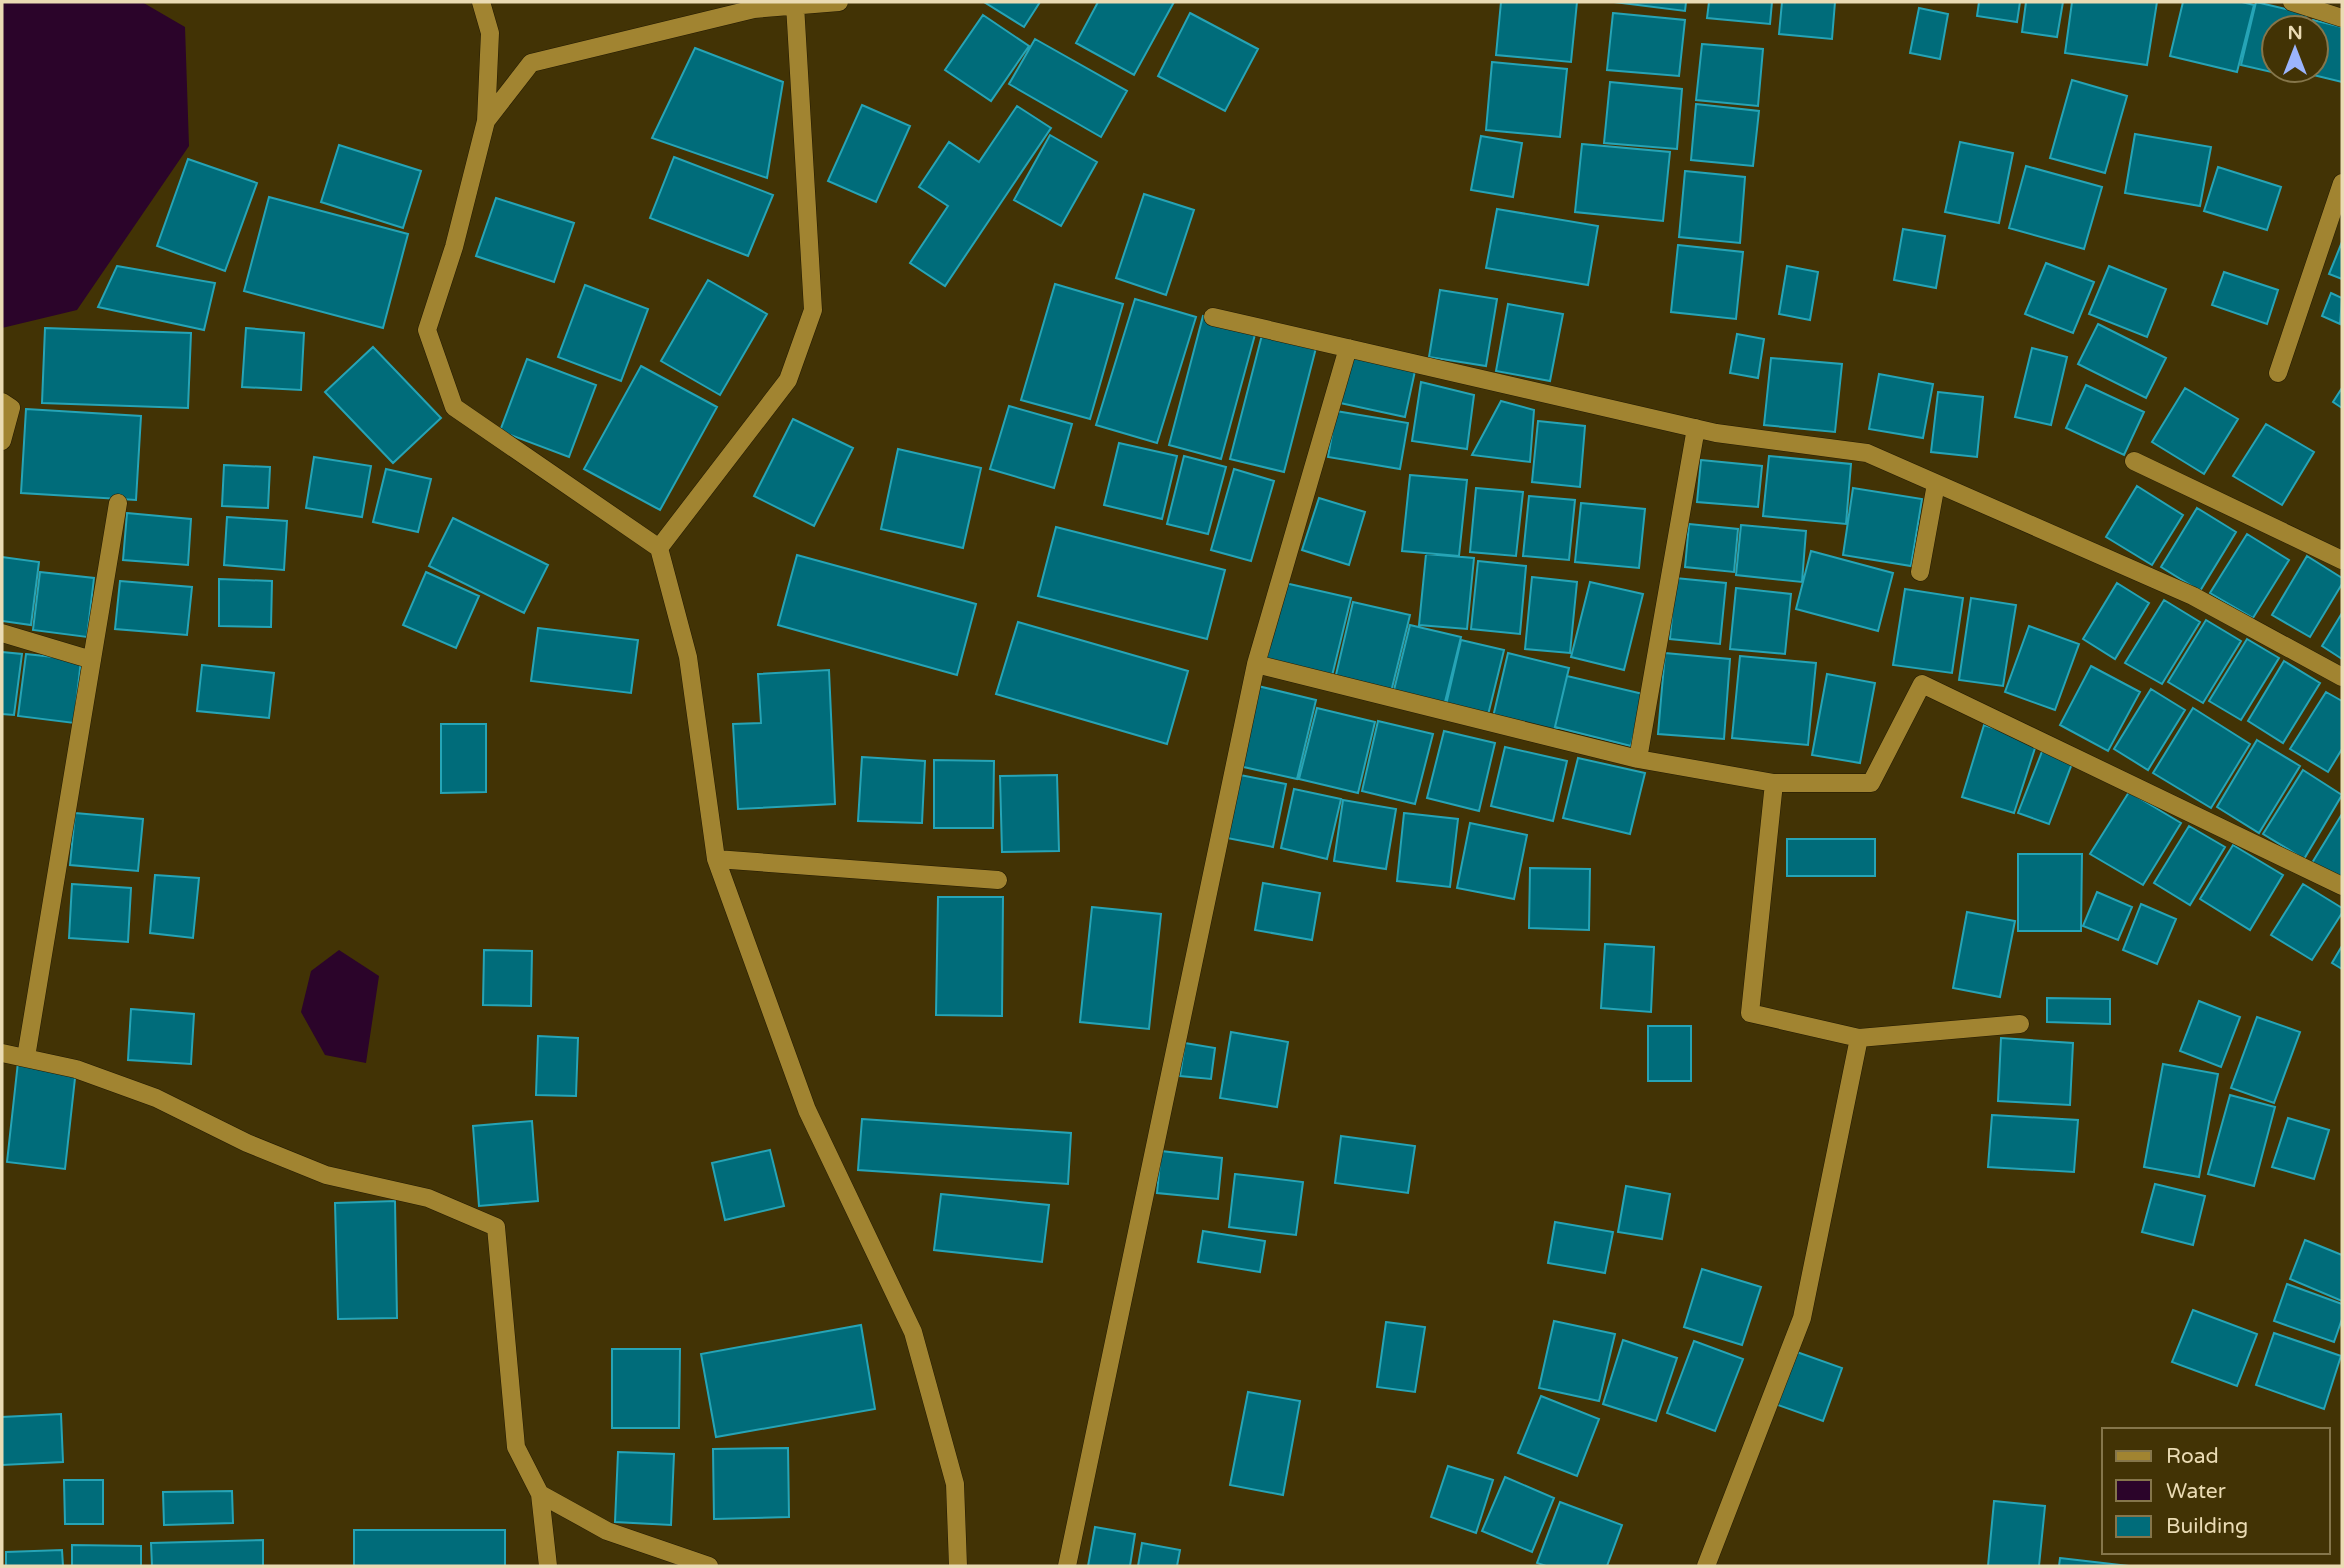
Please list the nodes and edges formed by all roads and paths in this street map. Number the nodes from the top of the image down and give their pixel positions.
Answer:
1 (481, 2) edge
2 (839, 2) edge
3 (2291, 2) edge
4 (795, 5) junction
5 (2342, 18) edge
6 (486, 121) junction
7 (2342, 183) edge
8 (1213, 317) dead end
9 (1348, 348) junction
10 (2278, 373) dead end
11 (2, 402) edge
12 (1696, 428) junction
13 (2, 441) edge
14 (2134, 461) dead end
15 (1936, 484) junction
16 (118, 503) dead end
17 (659, 548) junction
18 (2342, 560) edge
19 (1920, 572) dead end
20 (2, 633) edge
21 (92, 660) junction
22 (1256, 664) junction
23 (2342, 677) edge
24 (1638, 759) junction
25 (1774, 783) junction
26 (716, 859) junction
27 (998, 880) dead end
28 (2342, 886) edge
29 (2020, 1024) dead end
30 (1859, 1038) junction
31 (2, 1053) edge
32 (26, 1057) junction
33 (540, 1494) junction
34 (548, 1566) edge
35 (709, 1566) edge
36 (958, 1566) edge
37 (1067, 1566) edge
38 (1706, 1566) edge

1 - 6 street
2 - 4 street
3 - 5 street
4 - 6 street
4 - 17 street
6 - 17 street
7 - 10 street
8 - 9 street
9 - 12 street
9 - 22 street
11 - 13 street
12 - 15 street
12 - 24 street
14 - 18 street
15 - 19 street
15 - 23 street
16 - 21 street
17 - 26 street
20 - 21 street
21 - 32 street
22 - 24 street
22 - 37 street
24 - 25 street
25 - 28 street
25 - 30 street
26 - 27 street
26 - 36 street
29 - 30 street
30 - 38 street
31 - 32 street
32 - 33 street
33 - 34 street
33 - 35 street

